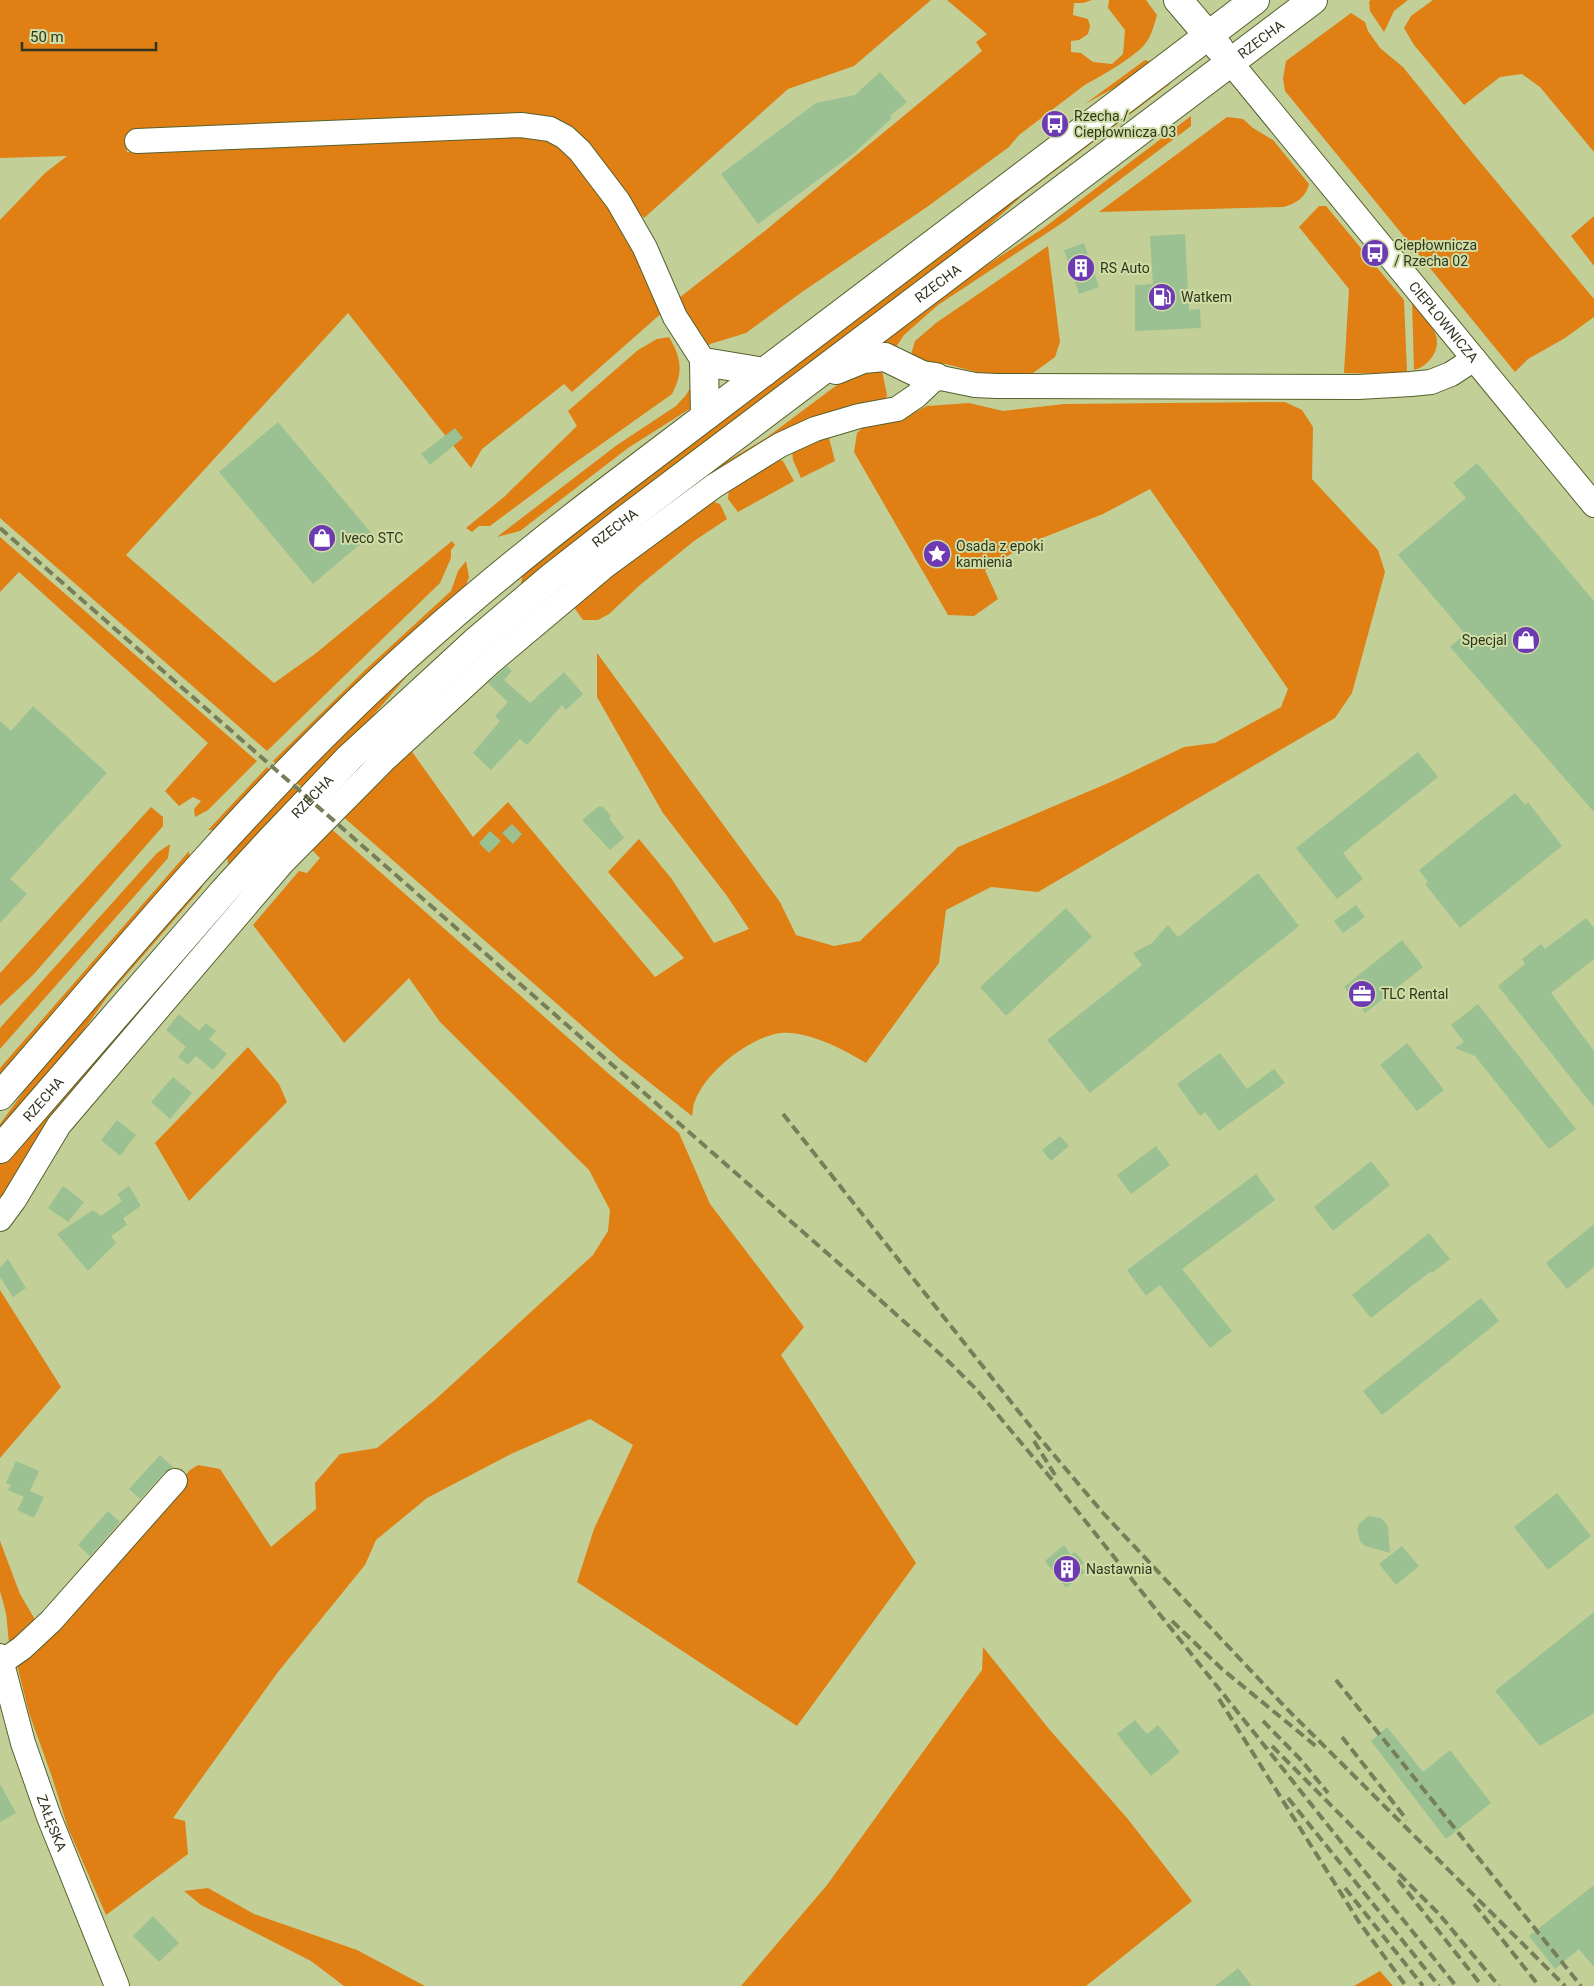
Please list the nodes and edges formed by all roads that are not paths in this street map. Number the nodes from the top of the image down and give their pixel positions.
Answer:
1 (1178, 0) edge
2 (1255, 0) edge
3 (1313, 0) edge
4 (1208, 35) junction
5 (1231, 63) junction
6 (137, 141) dead end
7 (1474, 359) junction
8 (704, 362) junction
9 (764, 372) junction
10 (936, 377) junction
11 (809, 380) junction
12 (705, 416) junction
13 (1594, 505) edge
14 (0, 1096) edge
15 (0, 1148) edge
16 (0, 1219) edge
17 (175, 1481) dead end
18 (1, 1659) edge
19 (117, 1986) edge

1 - 4 main road, CIEPŁOWNICZA
2 - 4 main road
3 - 5 main road, RZECHA
4 - 5 main road, CIEPŁOWNICZA
4 - 9 main road
5 - 7 street, CIEPŁOWNICZA
5 - 11 main road, RZECHA
6 - 8 street
7 - 10 street
7 - 13 street, CIEPŁOWNICZA
8 - 9 main road
8 - 12 main road
9 - 12 main road
10 - 11 main road
10 - 16 street
11 - 15 main road, RZECHA
12 - 14 main road
17 - 18 street
18 - 19 street, ZAŁĘSKA

